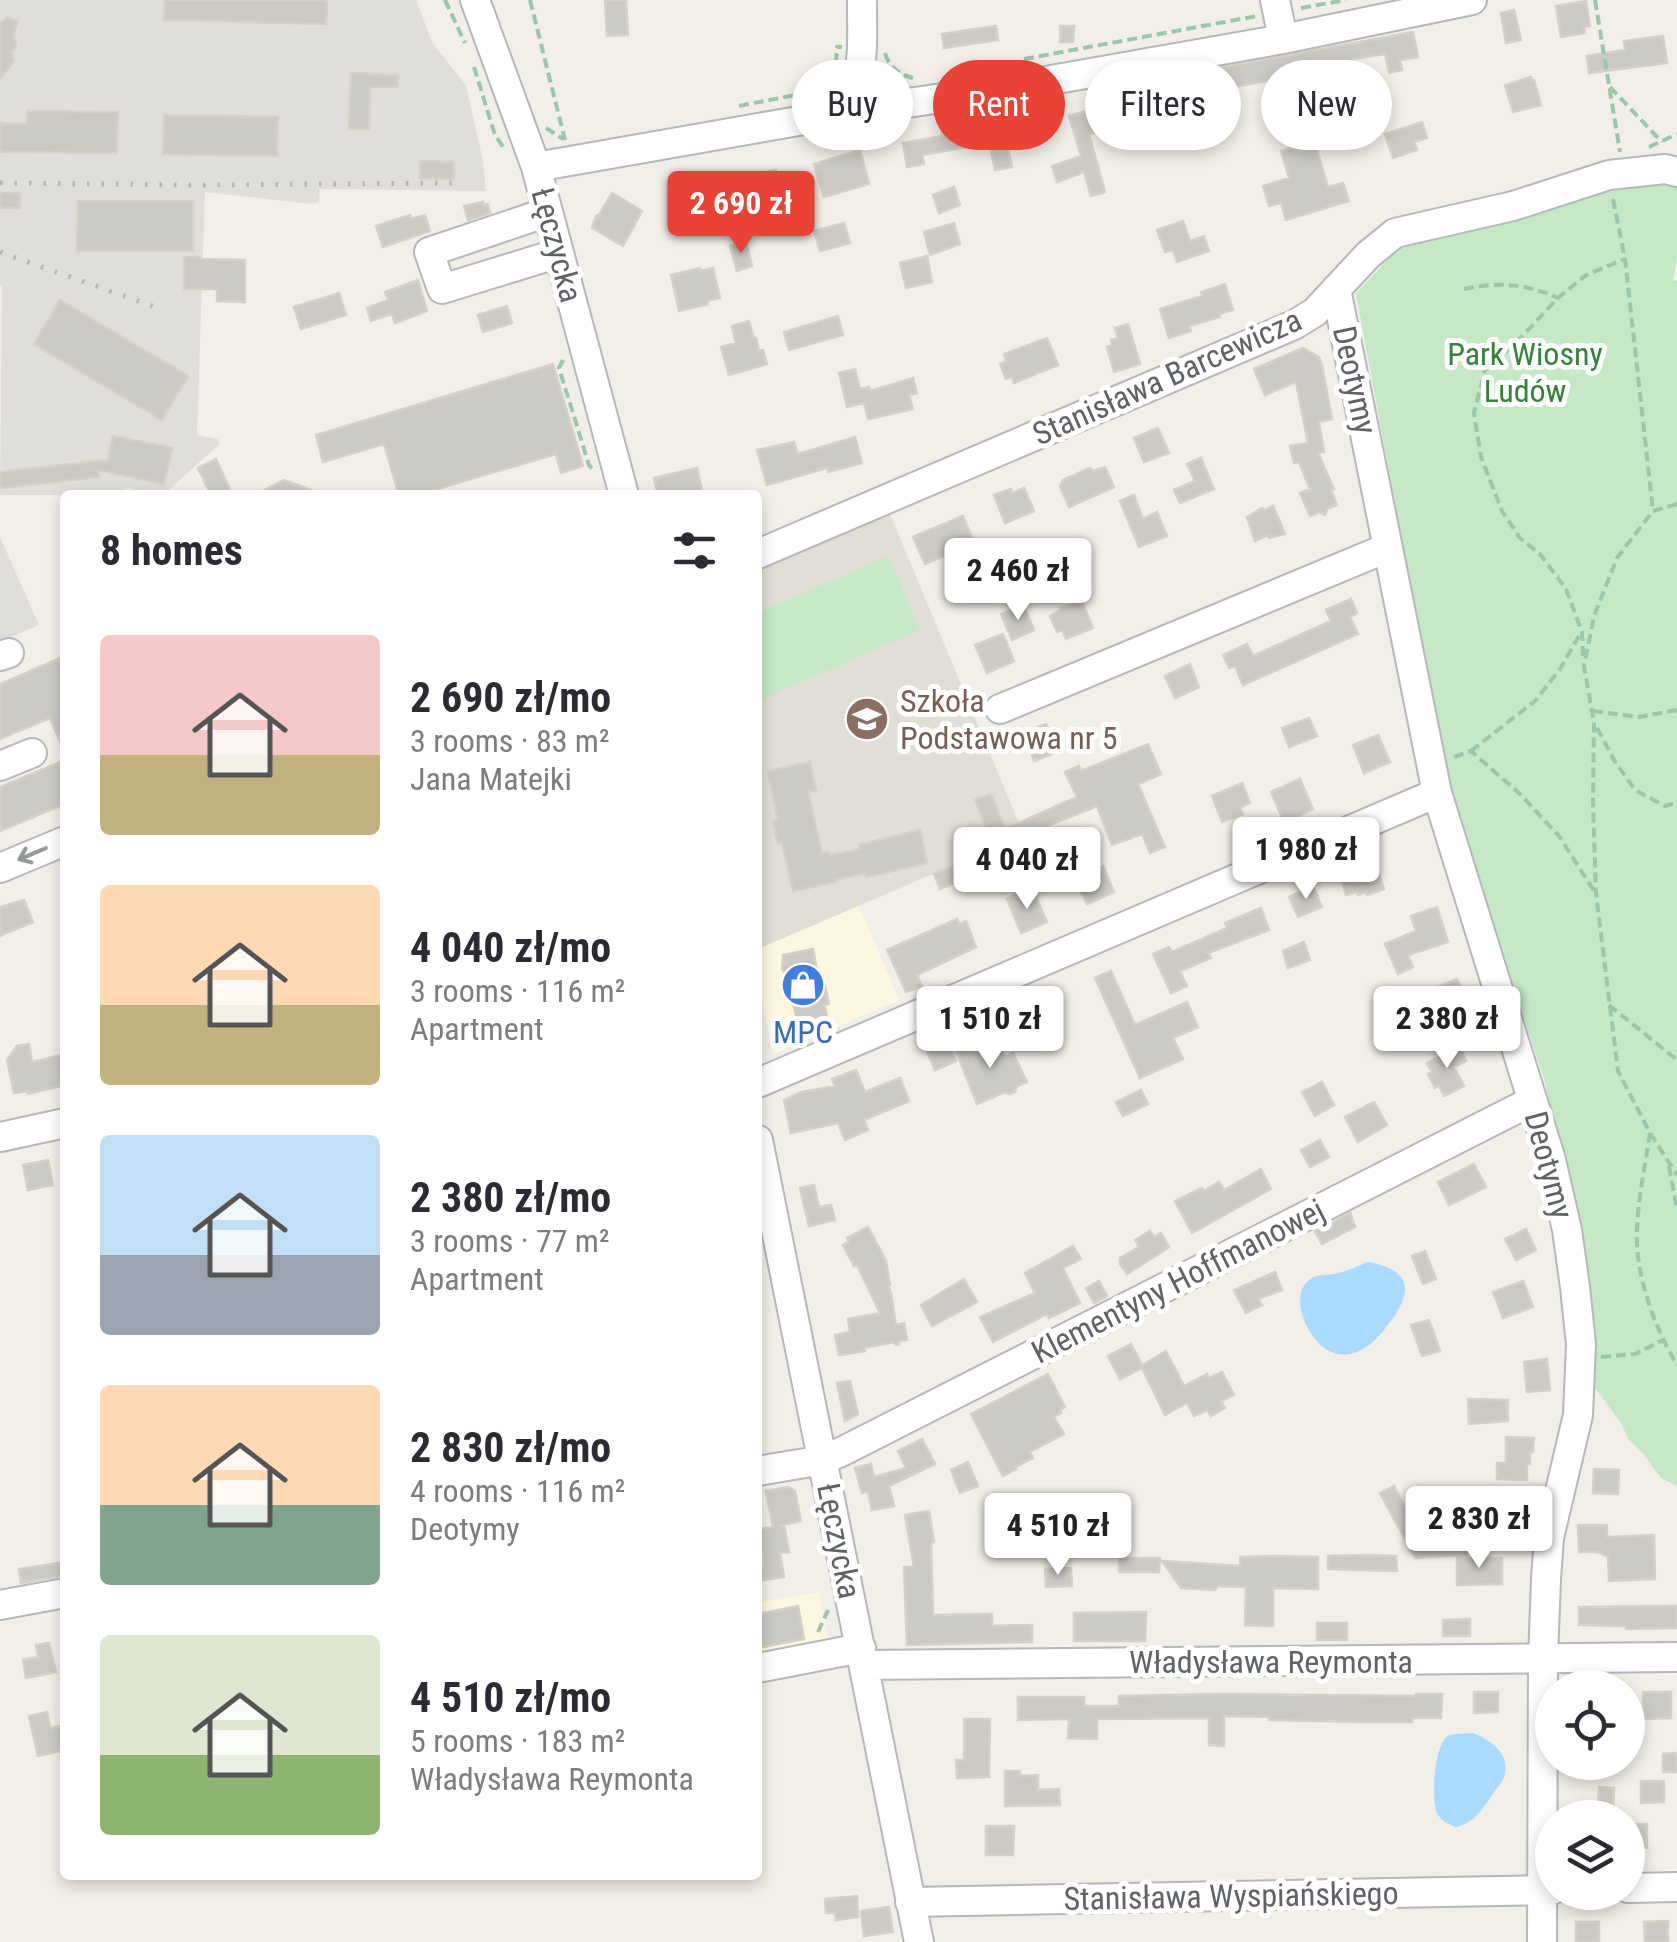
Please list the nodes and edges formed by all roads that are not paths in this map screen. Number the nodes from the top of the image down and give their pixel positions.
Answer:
1 (476, 0) edge
2 (862, 0) edge
3 (1472, 0) edge
4 (1278, 17) edge
5 (860, 60) edge
6 (913, 102) edge
7 (792, 122) edge
8 (536, 167) junction
9 (1677, 172) edge
10 (548, 212) junction
11 (560, 253) junction
12 (1336, 288) junction
13 (623, 490) edge
14 (1387, 548) junction
15 (762, 552) edge
16 (1000, 709) dead end
17 (32, 753) dead end
18 (0, 766) edge
19 (1438, 793) junction
20 (60, 843) edge
21 (0, 868) edge
22 (762, 1081) edge
23 (1532, 1101) junction
24 (60, 1124) edge
25 (0, 1137) edge
26 (762, 1160) edge
27 (823, 1460) junction
28 (762, 1470) edge
29 (60, 1594) edge
30 (0, 1605) edge
31 (862, 1656) junction
32 (1677, 1657) edge
33 (1543, 1660) junction
34 (762, 1667) edge
35 (1545, 1800) edge
36 (1677, 1887) edge
37 (1645, 1888) edge
38 (1535, 1890) edge
39 (910, 1902) junction
40 (1545, 1910) edge
41 (919, 1942) edge
42 (1542, 1942) edge

1 - 8 street, Łęczycka
2 - 5 street
3 - 4 street
4 - 6 street
7 - 8 street
8 - 10 street, Łęczycka
9 - 12 street, Stanisława Barcewicza
10 - 11 street, Łęczycka
10 - 11 street
11 - 13 street, Łęczycka
12 - 14 street, Deotymy
12 - 15 street, Stanisława Barcewicza
14 - 16 street
14 - 19 street, Deotymy
17 - 18 street
19 - 22 street
19 - 23 street, Deotymy
20 -> 21 street
23 - 27 street, Klementyny Hoffmanowej
23 - 33 street, Deotymy
24 - 25 street
26 - 27 street, Łęczycka
27 - 28 street, Klementyny Hoffmanowej
27 - 31 street, Łęczycka
29 - 30 street
31 - 33 street, Władysława Reymonta
31 - 34 street, Władysława Reymonta
31 - 39 street, Łęczycka
32 - 33 street, Władysława Reymonta
33 - 35 street, Deotymy
36 - 37 street
38 - 39 street, Stanisława Wyspiańskiego
39 - 41 street, Łęczycka
40 - 42 street, Deotymy

